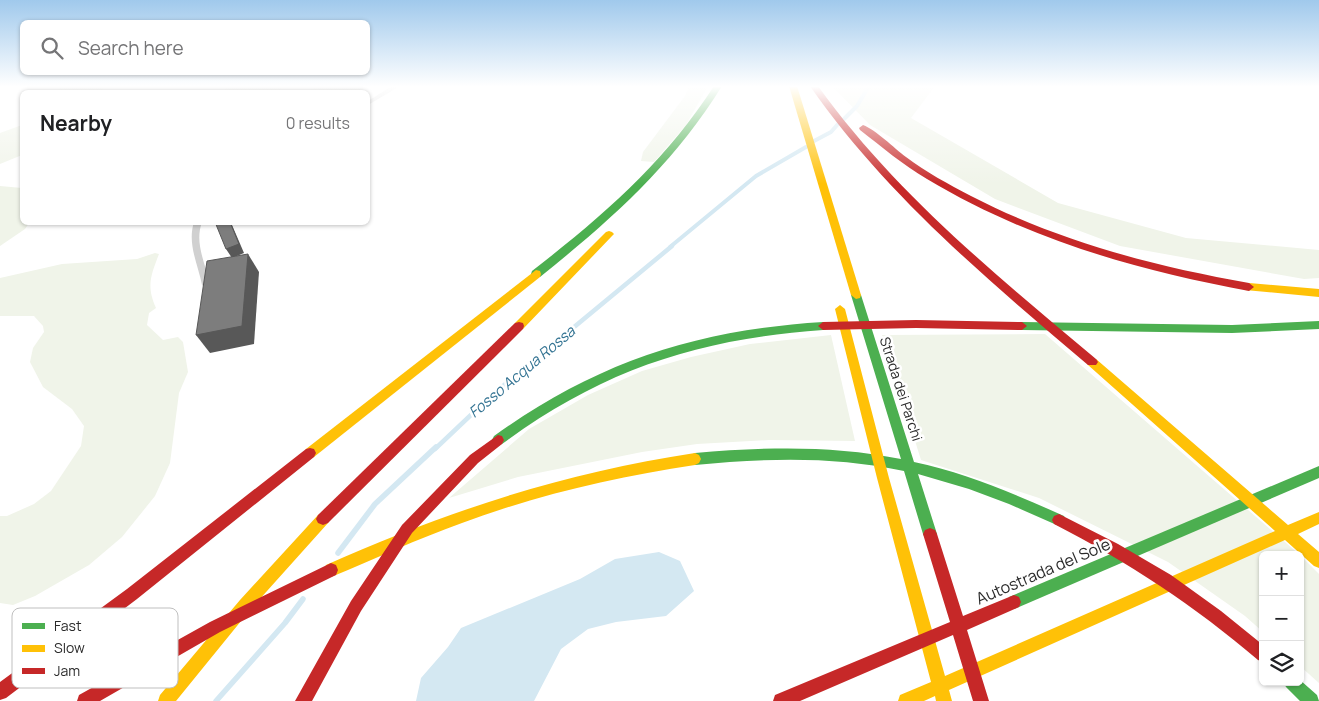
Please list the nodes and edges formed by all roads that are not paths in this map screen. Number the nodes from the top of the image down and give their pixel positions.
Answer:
1 (697, 119) edge
2 (699, 119) edge
3 (803, 119) edge
4 (843, 119) edge
5 (850, 119) edge
6 (631, 210) dead end
7 (619, 223) dead end
8 (196, 225) edge
9 (1319, 293) edge
10 (208, 298) edge
11 (838, 301) dead end
12 (1319, 325) edge
13 (1319, 472) edge
14 (1319, 518) edge
15 (1319, 561) edge
16 (908, 568) junction
17 (944, 576) junction
18 (113, 608) edge
19 (178, 647) edge
20 (1259, 651) edge
21 (12, 683) edge
22 (178, 686) edge
23 (1295, 686) edge
24 (106, 688) edge
25 (176, 688) edge
26 (0, 692) edge
27 (85, 701) edge
28 (166, 701) edge
29 (304, 701) edge
30 (780, 701) edge
31 (906, 701) edge
32 (933, 701) edge
33 (944, 701) edge
34 (981, 701) edge
35 (991, 701) edge
36 (1311, 701) edge

1 - 18 highway
2 - 6 highway
3 - 17 highway, Strada dei Parchi
4 - 15 highway
5 - 9 highway
7 - 22 highway
8 - 10 lane
11 - 16 highway
12 - 29 highway
13 - 30 highway, Autostrada del Sole
14 - 31 highway
16 - 32 lane
16 - 33 highway
17 - 34 highway, Strada dei Parchi
17 - 35 lane
19 - 20 highway
21 - 26 highway
23 - 36 highway
24 - 27 highway
25 - 28 highway

